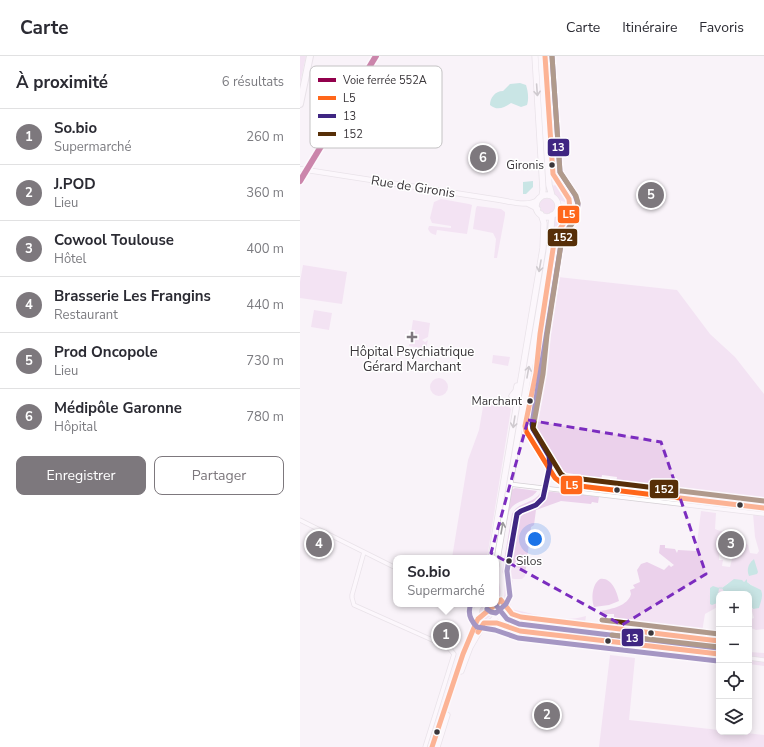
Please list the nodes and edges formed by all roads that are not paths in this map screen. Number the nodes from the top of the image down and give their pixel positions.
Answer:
1 (310, 56) edge
2 (535, 56) edge
3 (541, 56) edge
4 (300, 104) edge
5 (300, 169) edge
6 (552, 196) junction
7 (540, 198) junction
8 (526, 204) junction
9 (539, 212) junction
10 (552, 215) junction
11 (524, 363) junction
12 (512, 396) dead end
13 (507, 484) junction
14 (764, 514) edge
15 (300, 520) edge
16 (364, 552) junction
17 (369, 555) junction
18 (492, 555) edge
19 (497, 555) edge
20 (362, 562) junction
21 (393, 567) edge
22 (470, 607) edge
23 (478, 607) edge
24 (494, 607) edge
25 (476, 612) junction
26 (496, 614) junction
27 (478, 619) junction
28 (487, 622) junction
29 (508, 627) junction
30 (716, 654) edge
31 (752, 658) edge
32 (764, 660) edge
33 (425, 747) edge
34 (432, 747) edge
35 (437, 747) edge

1 - 4 highway
2 -> 7 main road
3 - 6 main road
5 - 8 street, Rue de Gironis
6 - 7 main road
6 - 10 main road
7 - 8 street, Rue de Gironis
7 - 9 main road
8 - 9 street, Rue de Gironis
9 - 10 main road
9 -> 11 main road
13 -> 10 main road
11 - 12 main road
11 -> 13 main road
13 - 14 street
13 - 18 main road
19 -> 13 main road
15 - 16 street
16 - 17 street
16 - 20 street
17 - 20 street
17 - 21 street
20 - 33 street
22 - 25 street
23 - 25 main road
24 - 26 main road
25 - 27 main road
26 - 28 main road
26 - 29 street
27 - 28 main road
27 - 34 main road
28 - 29 street
28 - 35 main road
29 - 30 street
31 - 32 street

